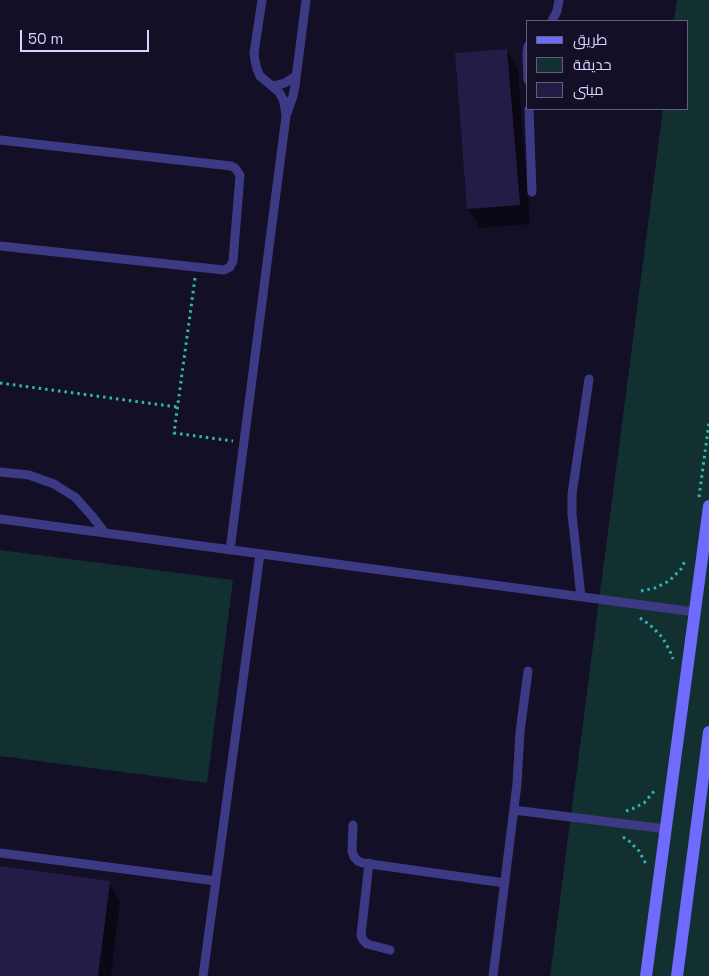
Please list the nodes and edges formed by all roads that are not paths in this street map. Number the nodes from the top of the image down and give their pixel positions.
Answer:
1 (262, 0) edge
2 (306, 0) edge
3 (559, 0) edge
4 (553, 20) edge
5 (296, 76) junction
6 (273, 86) junction
7 (529, 110) edge
8 (286, 116) junction
9 (0, 140) edge
10 (532, 192) dead end
11 (0, 246) edge
12 (589, 379) dead end
13 (0, 472) edge
14 (704, 502) edge
15 (0, 519) edge
16 (105, 533) junction
17 (230, 550) junction
18 (260, 554) junction
19 (581, 597) junction
20 (695, 612) junction
21 (528, 671) dead end
22 (709, 732) edge
23 (514, 810) junction
24 (353, 825) dead end
25 (666, 829) junction
26 (0, 853) edge
27 (368, 863) junction
28 (216, 881) junction
29 (505, 883) junction
30 (390, 950) dead end
31 (203, 976) edge
32 (494, 976) edge
33 (646, 976) edge
34 (676, 976) edge

1 - 6 lane
2 - 5 lane
3 - 4 lane
5 - 6 lane
5 - 8 lane
6 - 8 lane
7 - 10 lane
8 - 17 lane
9 - 11 lane
12 - 19 lane
13 - 16 lane
14 - 20 street
15 - 16 lane
16 - 17 lane
17 - 18 lane
18 - 19 lane
18 - 28 lane
19 - 20 lane
20 - 25 street
21 - 23 lane
22 - 34 street
23 - 25 lane
23 - 29 lane
24 - 27 lane
25 - 33 street
26 - 28 lane
27 - 29 lane
27 - 30 lane
28 - 31 lane
29 - 32 lane

